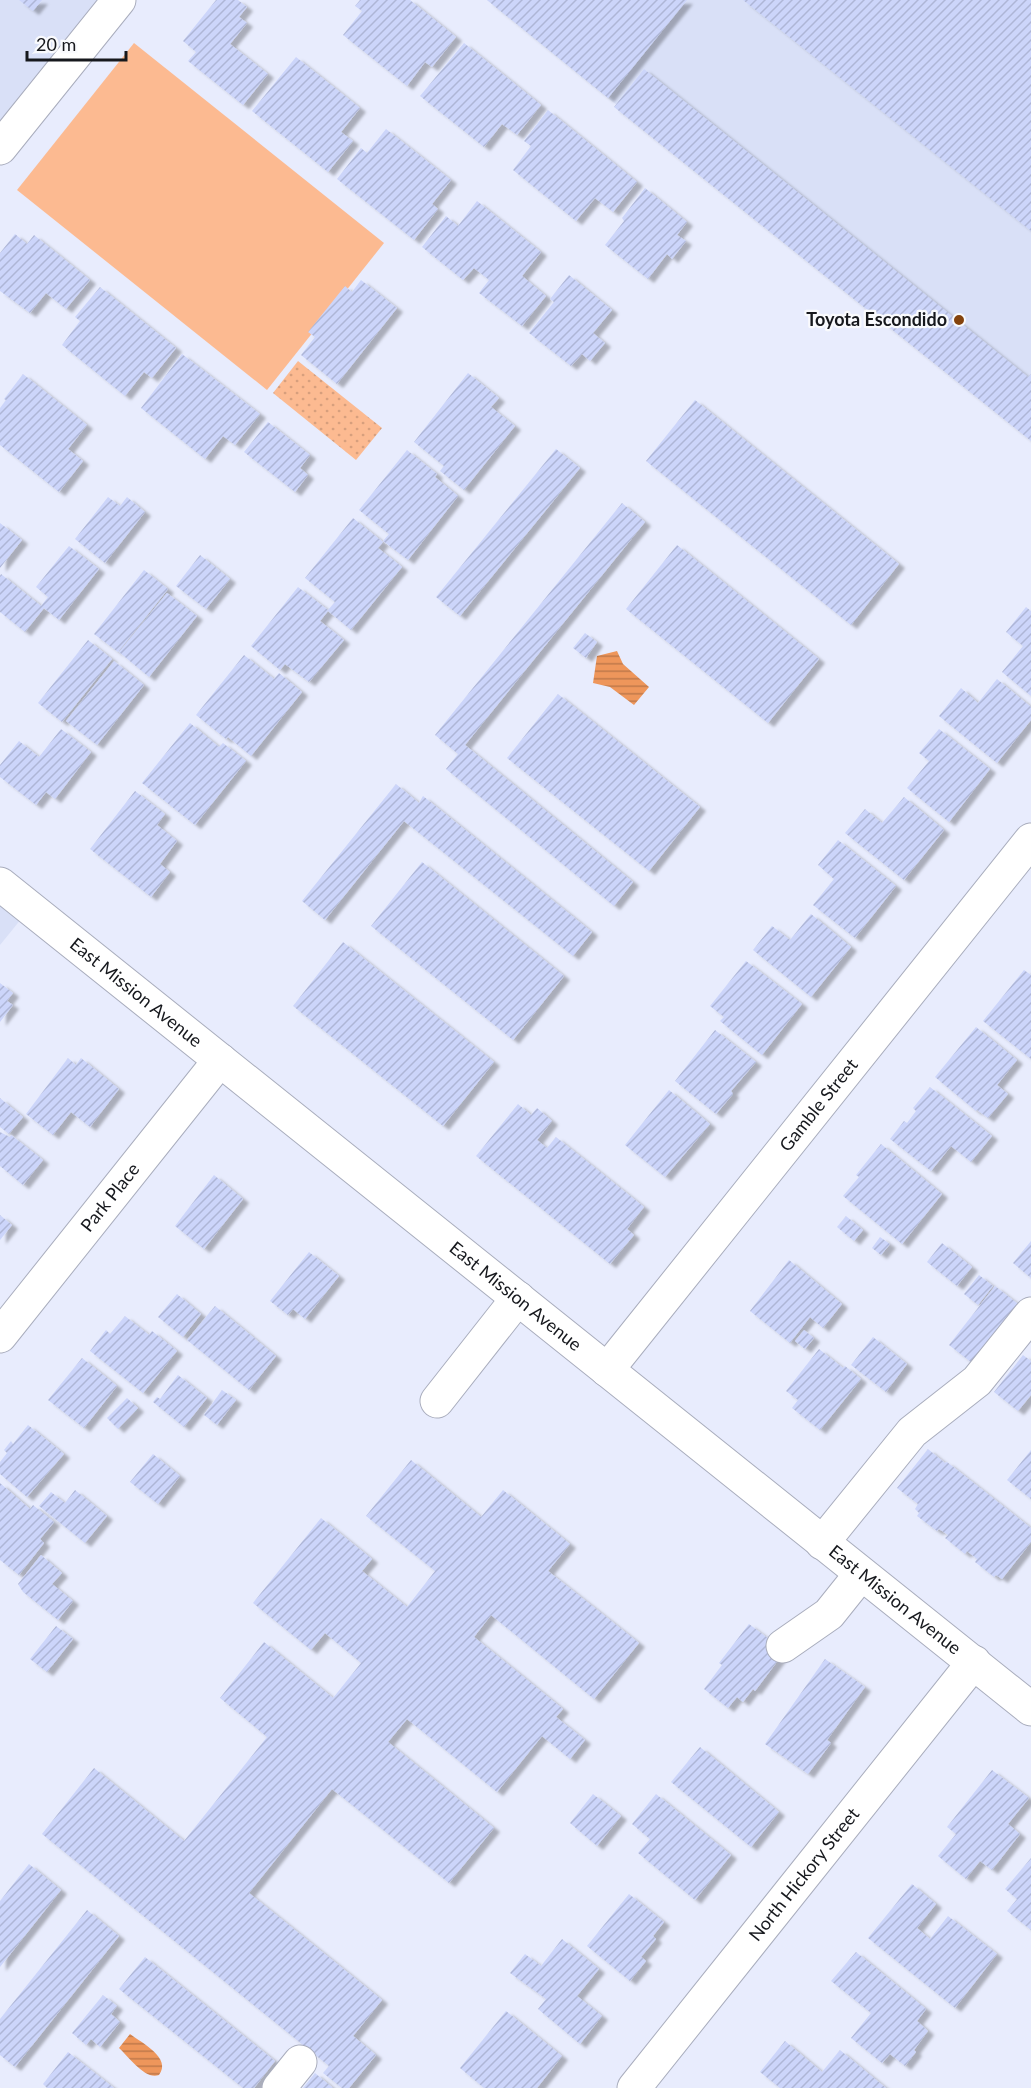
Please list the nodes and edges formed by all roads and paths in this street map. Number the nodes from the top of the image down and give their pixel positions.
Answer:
1 (119, 0) edge
2 (0, 148) edge
3 (1031, 840) edge
4 (0, 884) edge
5 (220, 1060) junction
6 (518, 1298) junction
7 (1031, 1314) edge
8 (0, 1336) edge
9 (607, 1370) junction
10 (437, 1401) dead end
11 (822, 1543) junction
12 (861, 1574) junction
13 (783, 1646) dead end
14 (974, 1662) junction
15 (1031, 1709) edge
16 (300, 2062) dead end
17 (279, 2088) edge
18 (634, 2088) edge

1 - 2 street
3 - 9 street, Gamble Street
4 - 5 street, East Mission Avenue
5 - 6 street, East Mission Avenue
5 - 8 street, Park Place
6 - 9 street, East Mission Avenue
6 - 10 street
7 - 11 street
9 - 11 street, East Mission Avenue
11 - 12 street, East Mission Avenue
12 - 13 street
12 - 14 street, East Mission Avenue
14 - 15 street, East Mission Avenue
14 - 18 street, North Hickory Street
16 - 17 street

